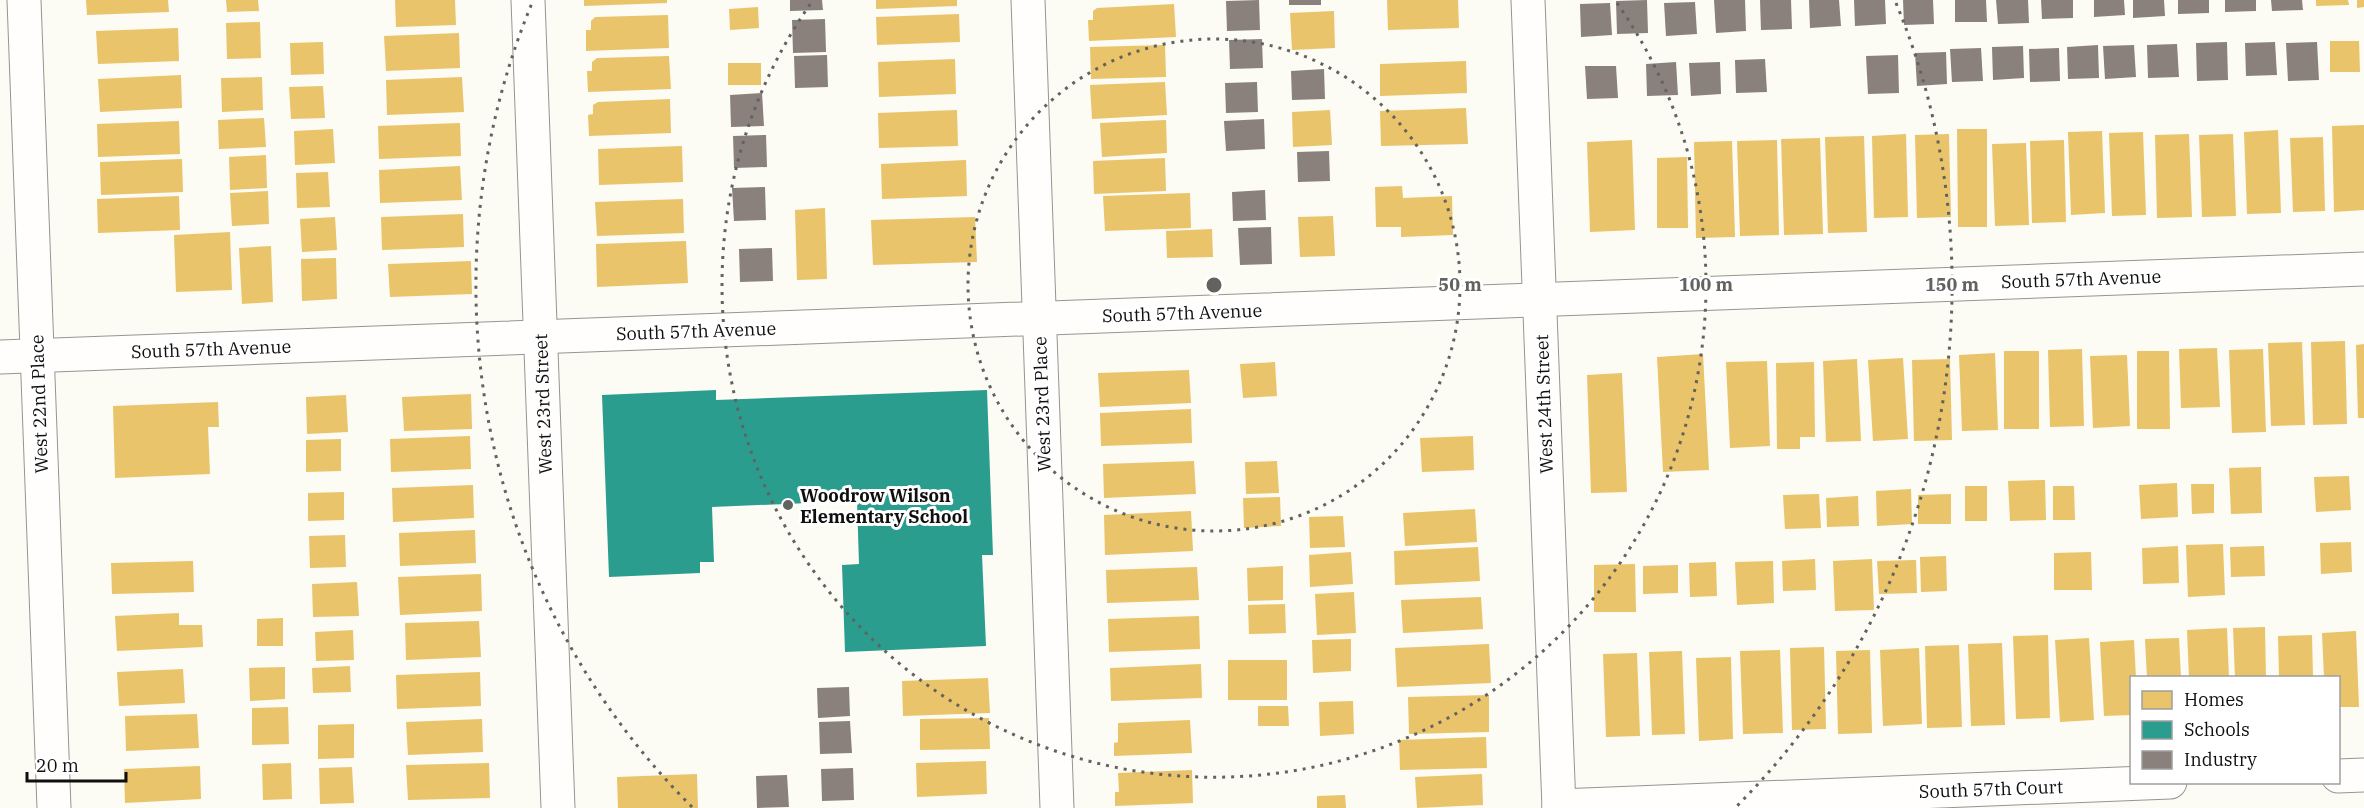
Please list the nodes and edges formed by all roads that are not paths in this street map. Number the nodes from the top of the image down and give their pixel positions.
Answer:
1 (24, 0) edge
2 (528, 0) edge
3 (1028, 0) edge
4 (1528, 0) edge
5 (2364, 269) edge
6 (1540, 300) junction
7 (1039, 318) junction
8 (540, 337) junction
9 (38, 356) junction
10 (0, 357) edge
11 (2364, 775) edge
12 (2340, 776) edge
13 (2145, 784) edge
14 (1559, 807) edge
15 (54, 808) edge
16 (558, 808) edge
17 (1057, 808) edge

1 - 9 street, West 22nd Place
2 - 8 street, West 23rd Street
3 - 7 street, West 23rd Place
4 - 6 street, West 24th Street
5 - 6 street, South 57th Avenue
6 - 7 street, South 57th Avenue
6 - 14 street, West 24th Street
7 - 8 street, South 57th Avenue
7 - 17 street, West 23rd Place
8 - 9 street, South 57th Avenue
8 - 16 street, West 23rd Street
9 - 10 street, South 57th Avenue
9 - 15 street, West 22nd Place
11 - 12 street
13 - 14 street, South 57th Court

